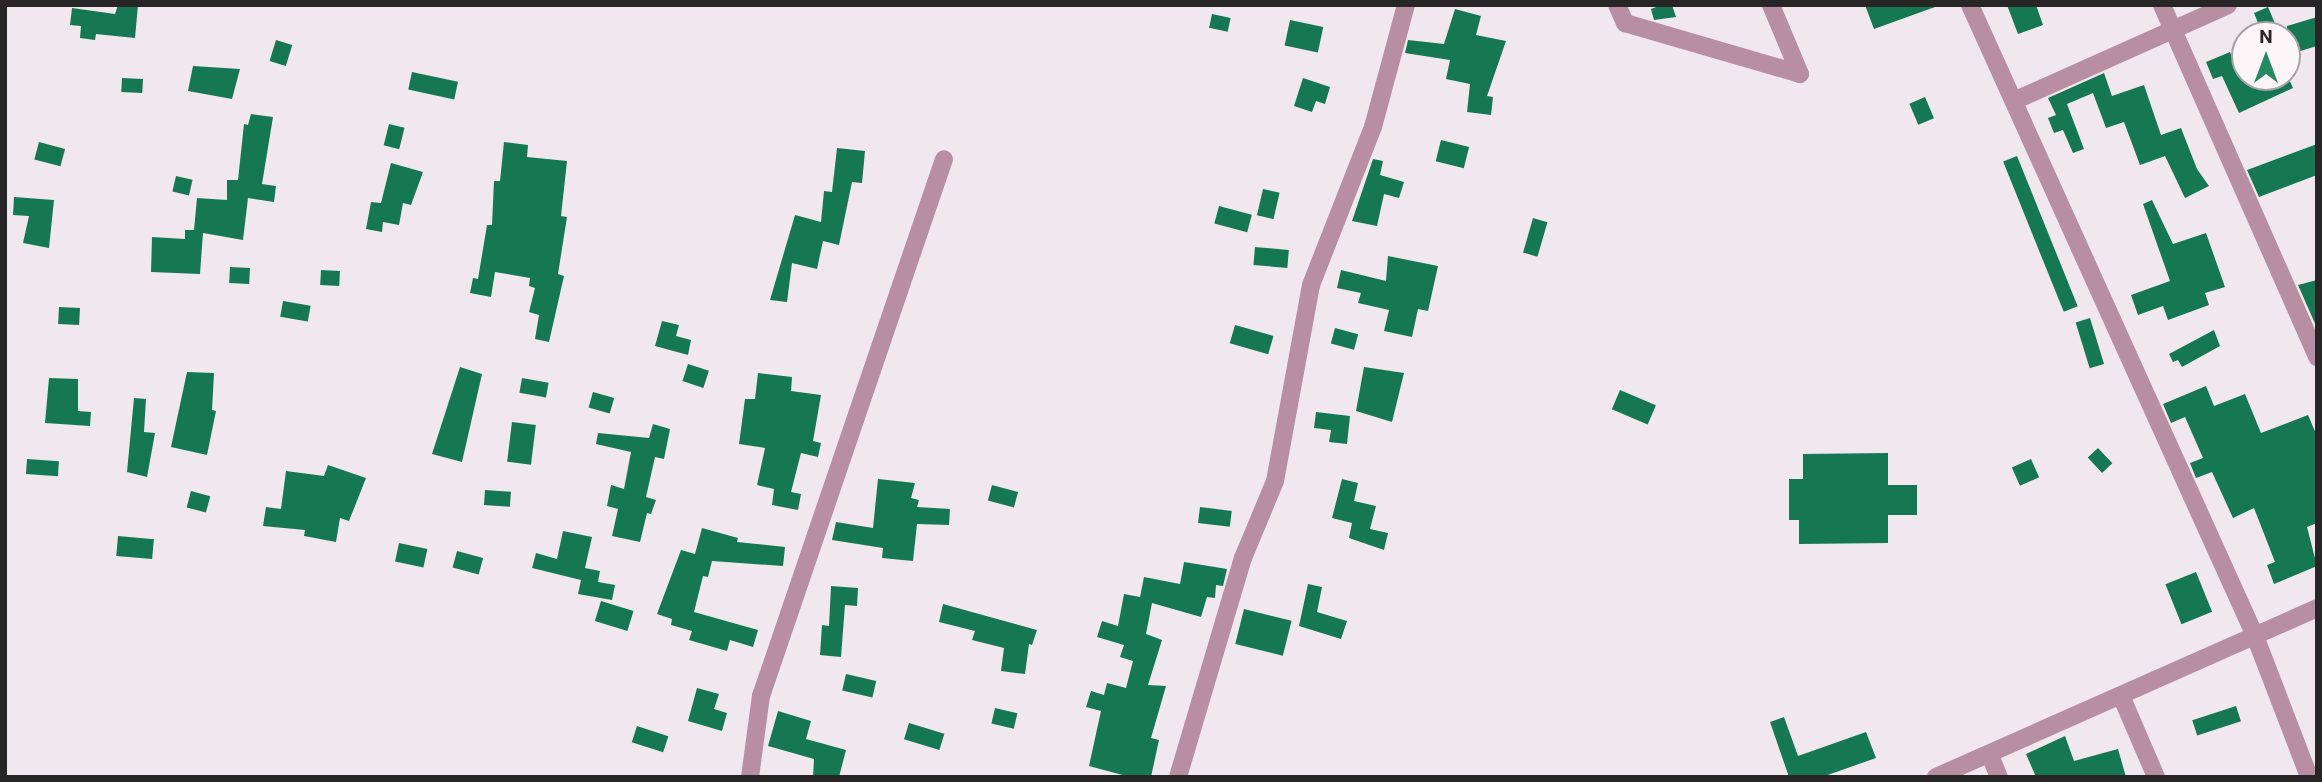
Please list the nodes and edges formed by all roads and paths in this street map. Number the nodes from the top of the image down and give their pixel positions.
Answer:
1 (1406, 5) edge
2 (1618, 5) edge
3 (1770, 5) edge
4 (1970, 5) edge
5 (2162, 5) edge
6 (2228, 5) edge
7 (2173, 30) junction
8 (2017, 100) junction
9 (944, 159) dead end
10 (2317, 358) edge
11 (2317, 608) edge
12 (2255, 636) junction
13 (2122, 698) junction
14 (1990, 755) junction
15 (750, 777) edge
16 (1178, 777) edge
17 (1936, 777) edge
18 (1999, 777) edge
19 (2156, 777) edge
20 (2309, 777) edge

1 - 16 street
2 - 3 street
4 - 8 street
5 - 7 street
6 - 7 street
7 - 8 street
7 - 10 street
8 - 12 street
9 - 15 street
11 - 12 street
12 - 13 street
12 - 20 street
13 - 14 street
13 - 19 street
14 - 17 street
14 - 18 street

